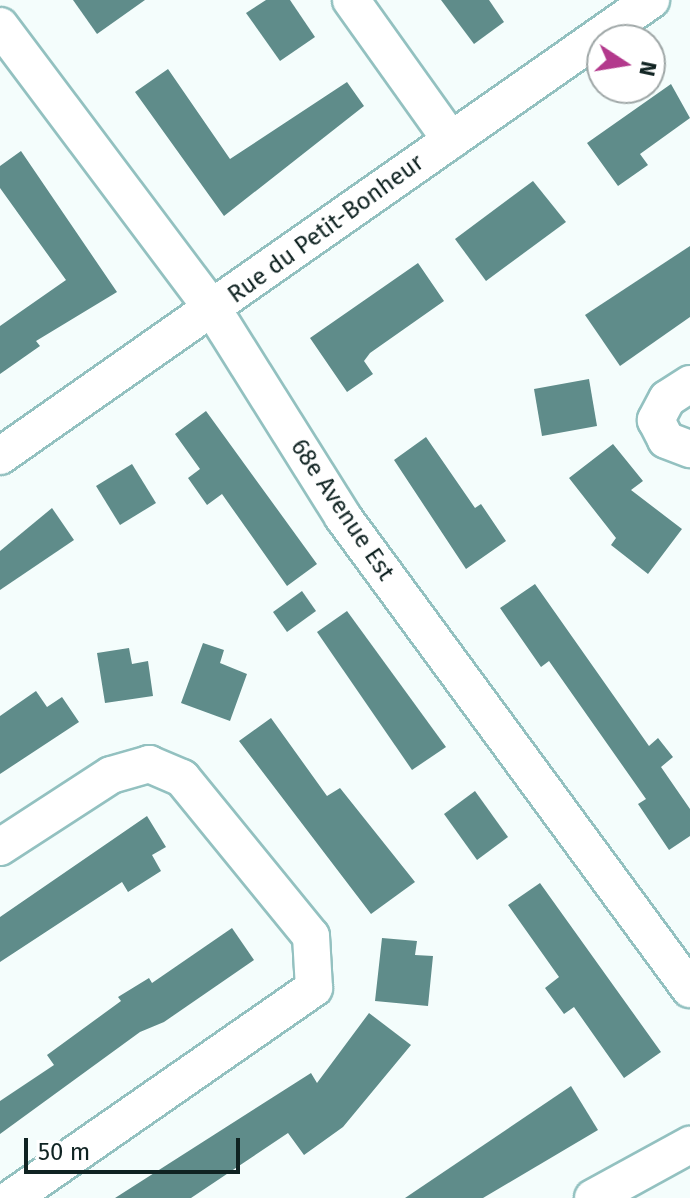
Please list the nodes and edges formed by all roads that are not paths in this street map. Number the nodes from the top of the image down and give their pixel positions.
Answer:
1 (351, 0) edge
2 (651, 0) edge
3 (0, 26) edge
4 (451, 140) junction
5 (214, 311) junction
6 (690, 384) edge
7 (690, 449) edge
8 (0, 456) edge
9 (0, 847) edge
10 (690, 989) edge
11 (690, 1145) edge
12 (12, 1198) edge
13 (593, 1198) edge

1 - 4 street
2 - 4 street, Rue du Petit-Bonheur
3 - 5 street, 68e Avenue Est
4 - 5 street, Rue du Petit-Bonheur
5 - 8 street, Rue du Petit-Bonheur
5 - 10 street, 68e Avenue Est
6 - 7 street
9 - 12 street
11 - 13 street

